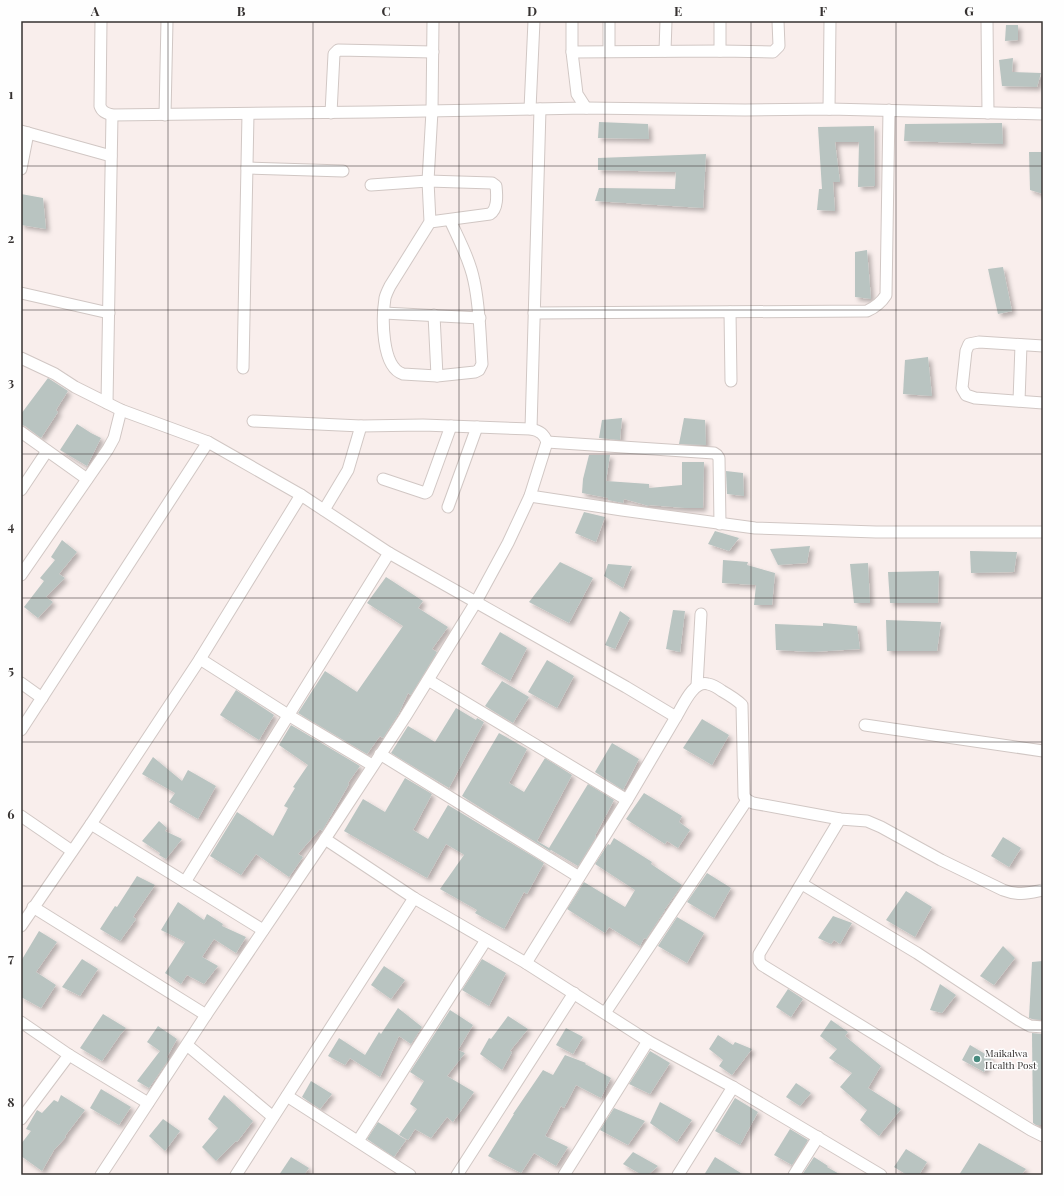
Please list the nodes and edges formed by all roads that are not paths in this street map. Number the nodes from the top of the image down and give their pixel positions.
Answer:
1 (101, 21) edge
2 (167, 21) edge
3 (433, 21) edge
4 (534, 21) edge
5 (572, 21) edge
6 (609, 21) edge
7 (666, 21) edge
8 (720, 21) edge
9 (778, 21) edge
10 (830, 21) edge
11 (986, 21) edge
12 (609, 51) junction
13 (665, 51) junction
14 (720, 51) junction
15 (433, 52) junction
16 (572, 52) junction
17 (586, 108) junction
18 (535, 109) junction
19 (829, 109) junction
20 (889, 110) junction
21 (432, 111) junction
22 (331, 113) junction
23 (988, 113) junction
24 (248, 114) junction
25 (1043, 114) edge
26 (112, 115) junction
27 (165, 115) junction
28 (24, 132) edge
29 (111, 156) junction
30 (246, 168) junction
31 (21, 169) edge
32 (343, 171) dead end
33 (428, 181) junction
34 (371, 185) dead end
35 (450, 220) junction
36 (430, 222) junction
37 (21, 293) edge
38 (730, 312) junction
39 (109, 313) junction
40 (384, 313) junction
41 (534, 313) junction
42 (434, 315) junction
43 (480, 318) junction
44 (1021, 345) junction
45 (1043, 346) edge
46 (21, 358) edge
47 (243, 368) dead end
48 (437, 376) junction
49 (731, 381) dead end
50 (1019, 401) junction
51 (107, 403) junction
52 (1043, 403) edge
53 (121, 410) junction
54 (252, 421) dead end
55 (361, 426) junction
56 (451, 426) junction
57 (476, 427) junction
58 (531, 429) junction
59 (21, 432) edge
60 (208, 442) junction
61 (547, 442) junction
62 (47, 451) junction
63 (87, 479) junction
64 (383, 479) dead end
65 (21, 490) edge
66 (301, 495) junction
67 (530, 496) junction
68 (448, 507) dead end
69 (324, 510) junction
70 (720, 524) junction
71 (1043, 532) edge
72 (389, 553) junction
73 (21, 575) edge
74 (476, 602) junction
75 (701, 614) dead end
76 (200, 659) junction
77 (428, 680) junction
78 (21, 683) edge
79 (697, 686) junction
80 (42, 698) junction
81 (288, 715) junction
82 (676, 717) junction
83 (865, 725) dead end
84 (21, 730) edge
85 (1043, 751) edge
86 (380, 754) junction
87 (372, 765) junction
88 (627, 800) junction
89 (747, 800) junction
90 (21, 816) edge
91 (840, 819) junction
92 (91, 824) junction
93 (325, 839) junction
94 (72, 851) junction
95 (579, 877) junction
96 (185, 882) junction
97 (802, 884) junction
98 (1043, 890) edge
99 (414, 898) junction
100 (33, 907) junction
101 (21, 926) edge
102 (263, 930) junction
103 (486, 940) junction
104 (526, 963) junction
105 (574, 993) junction
106 (605, 1013) junction
107 (206, 1015) junction
108 (21, 1022) edge
109 (1043, 1027) edge
110 (648, 1042) junction
111 (187, 1045) junction
112 (69, 1055) junction
113 (733, 1087) junction
114 (286, 1096) junction
115 (148, 1103) junction
116 (273, 1117) junction
117 (21, 1119) edge
118 (1043, 1136) edge
119 (818, 1137) junction
120 (358, 1141) junction
121 (101, 1175) edge
122 (236, 1175) edge
123 (410, 1175) edge
124 (457, 1175) edge
125 (564, 1175) edge
126 (678, 1175) edge
127 (794, 1175) edge
128 (879, 1175) edge

1 - 26 street
2 - 27 street
3 - 15 street
4 - 18 street
5 - 16 street
6 - 12 street
7 - 13 street
8 - 14 street
9 - 14 street
10 - 19 street
11 - 23 street
12 - 13 street
12 - 16 street
13 - 14 street
15 - 21 street
15 - 22 street
16 - 17 street
17 - 18 street
17 - 19 street
18 - 21 street
18 - 41 street
19 - 20 street
20 - 23 street
20 - 38 street
21 - 22 street
21 - 33 street
22 - 24 street
23 - 25 street
24 - 27 street
24 - 30 street
26 - 27 street
26 - 29 street
28 - 29 street
28 - 31 street
29 - 39 street
30 - 32 street
30 - 47 street
33 - 34 street
33 - 35 street
33 - 36 street
35 - 36 street
35 - 43 street
36 - 40 street
37 - 39 street
38 - 41 street
38 - 49 street
39 - 51 street
40 - 42 street
40 - 48 street
41 - 58 street
42 - 43 street
42 - 48 street
43 - 48 street
44 - 45 street
44 - 50 street
44 - 50 street
46 - 51 street
50 - 52 street
51 - 53 street
53 - 60 street
53 - 63 street
54 - 55 street
55 - 56 street
55 - 69 street
56 - 57 street
56 - 64 street
57 - 58 street
57 - 68 street
58 - 61 street
59 - 62 street
60 - 66 street
60 - 80 street
61 - 67 street
61 - 70 street
62 - 63 street
62 - 65 street
63 - 73 street
66 - 69 street
66 - 76 street
67 - 70 street
67 - 74 street
69 - 72 street
70 - 71 street
72 - 74 street
72 - 81 street
74 - 77 street
74 - 82 street
75 - 79 street
76 - 81 street
76 - 92 street
77 - 86 street
77 - 88 street
78 - 80 street
79 - 82 street
79 - 89 street
80 - 84 street
81 - 87 street
81 - 96 street
82 - 88 street
83 - 85 street
86 - 87 street
86 - 95 street
87 - 93 street
88 - 95 street
89 - 91 street
89 - 106 street
90 - 94 street
91 - 97 street
91 - 98 street
92 - 94 street
92 - 96 street
93 - 99 street
93 - 102 street
94 - 100 street
95 - 104 street
96 - 102 street
97 - 109 street
97 - 118 street
99 - 103 street
99 - 114 street
100 - 101 street
100 - 107 street
102 - 107 street
103 - 104 street
103 - 120 street
104 - 105 street
105 - 106 street
105 - 124 street
106 - 110 street
107 - 111 street
108 - 112 street
110 - 113 street
110 - 125 street
111 - 115 street
111 - 116 street
112 - 115 street
112 - 117 street
113 - 119 street
113 - 126 street
114 - 116 street
114 - 120 street
115 - 121 street
116 - 122 street
119 - 127 street
119 - 128 street
120 - 123 street

